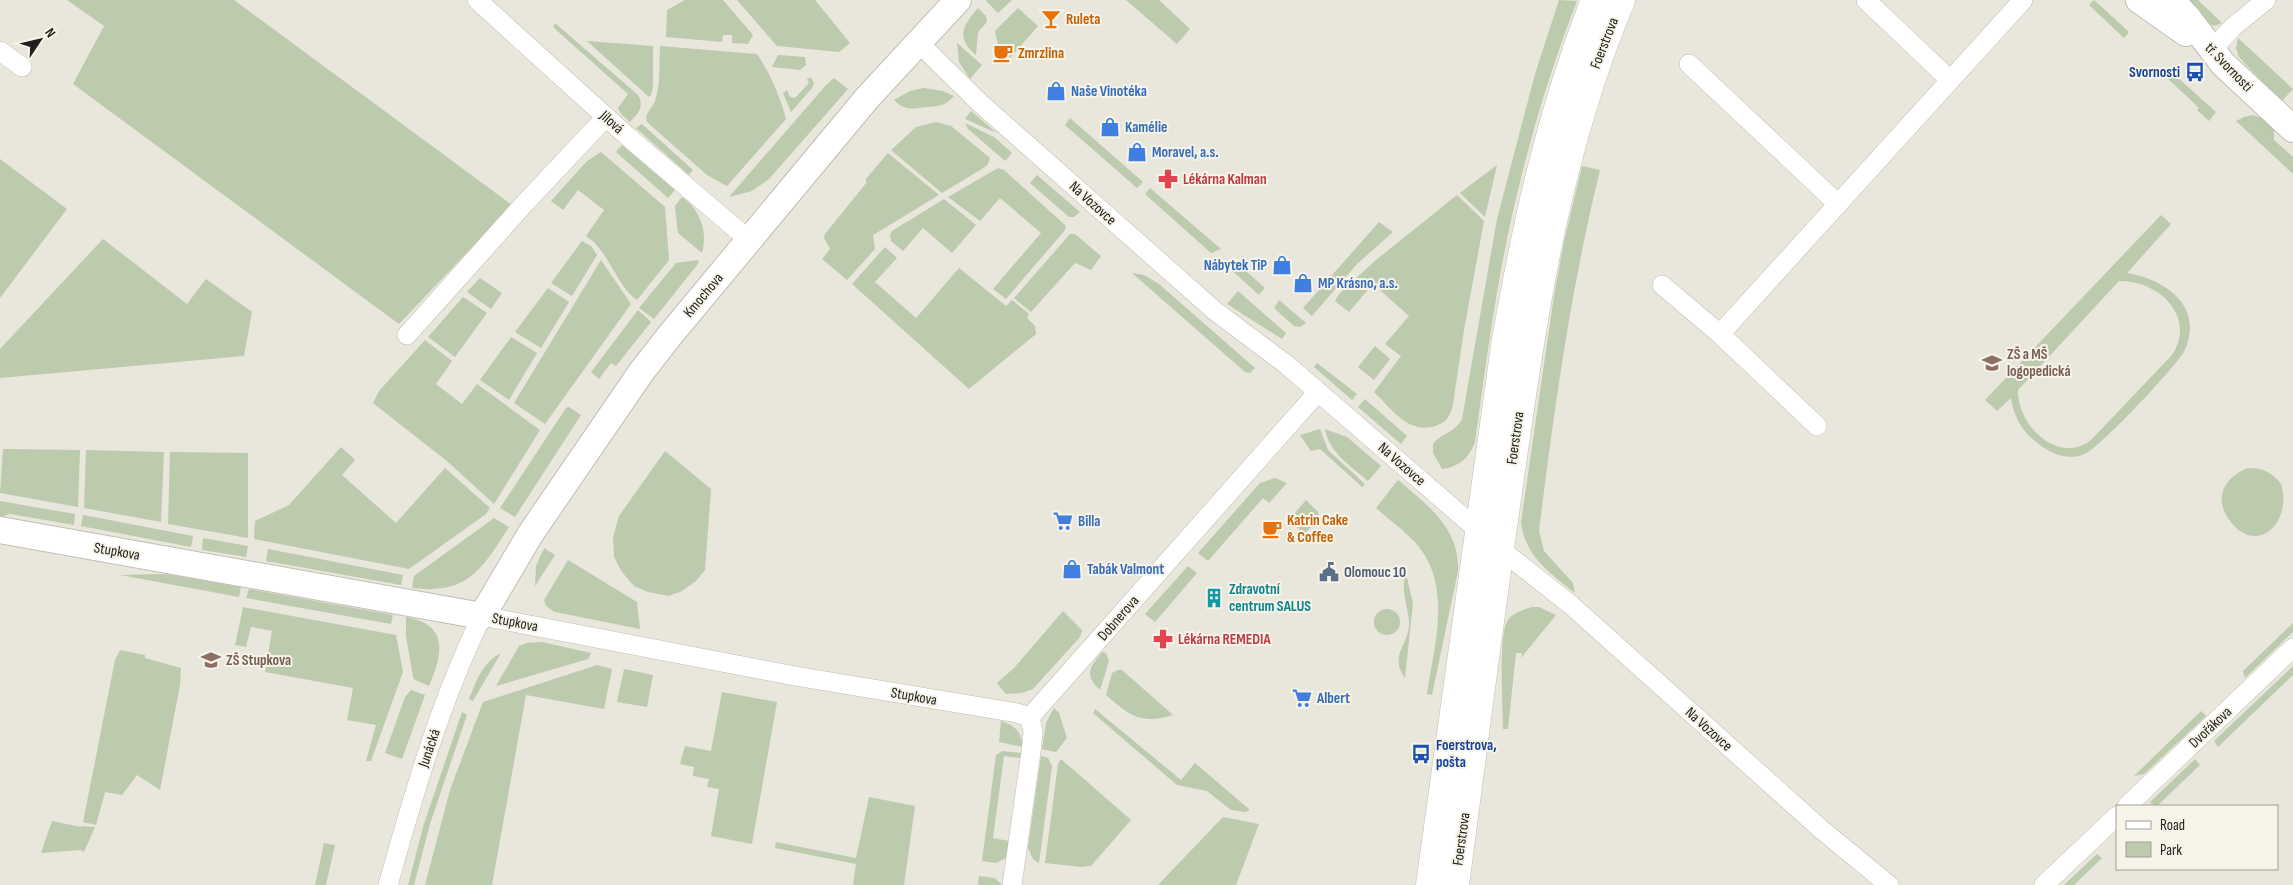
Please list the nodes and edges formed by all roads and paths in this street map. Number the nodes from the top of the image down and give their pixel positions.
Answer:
1 (477, 0) edge
2 (958, 0) edge
3 (1595, 0) edge
4 (1620, 0) edge
5 (1866, 0) edge
6 (2023, 0) edge
7 (2139, 0) edge
8 (2170, 0) edge
9 (2266, 0) edge
10 (918, 42) junction
11 (0, 51) edge
12 (2211, 51) junction
13 (1689, 64) dead end
14 (22, 67) dead end
15 (1950, 80) junction
16 (606, 117) junction
17 (2293, 129) edge
18 (1838, 204) junction
19 (749, 240) junction
20 (1662, 285) dead end
21 (1720, 334) junction
22 (407, 335) dead end
23 (1318, 392) junction
24 (1817, 426) dead end
25 (0, 530) edge
26 (1479, 531) junction
27 (1500, 549) junction
28 (482, 616) junction
29 (2293, 648) edge
30 (1030, 717) junction
31 (2128, 805) edge
32 (2116, 817) edge
33 (388, 885) edge
34 (1012, 885) edge
35 (1430, 885) edge
36 (1455, 885) edge
37 (1889, 885) edge
38 (2044, 885) edge

1 - 16 street, Jílová
2 - 10 street, Kmochova
3 - 26 main road, Foerstrova
4 - 27 main road, Foerstrova
5 - 15 street
6 - 15 street
7 - 12 street
8 - 12 street, tř. Svornosti
9 - 12 street
10 - 19 street, Kmochova
10 - 23 street, Na Vozovce
11 - 14 street
12 - 17 street, tř. Svornosti
13 - 18 street
15 - 18 street
16 - 19 street, Jílová
16 - 22 street
18 - 21 street
19 - 28 street, Kmochova
20 - 21 street
21 - 24 street
23 - 26 street, Na Vozovce
23 - 30 street, Dobnerova
25 - 28 street, Stupkova
26 - 27 street, Na Vozovce
26 - 35 main road, Foerstrova
27 - 36 main road, Foerstrova
27 - 37 street, Na Vozovce
28 - 30 street, Stupkova
28 - 33 street, Junácká
29 - 31 street, Dvořákova
30 - 34 street
32 - 38 street

